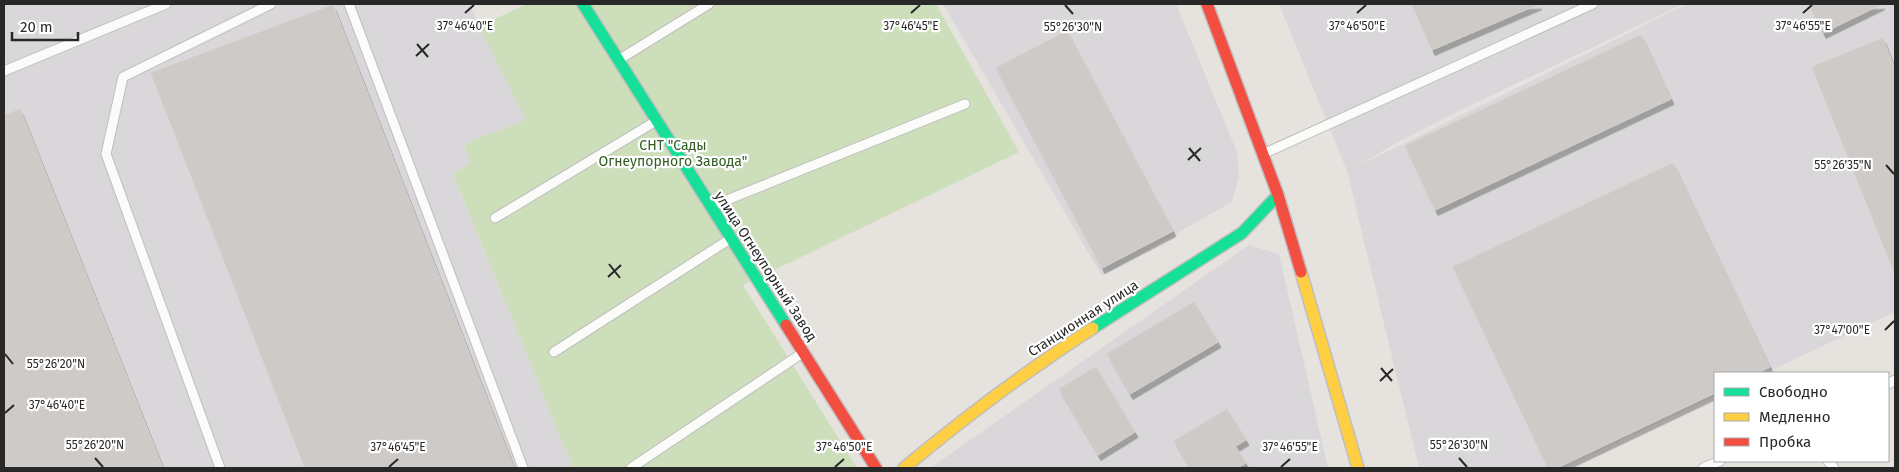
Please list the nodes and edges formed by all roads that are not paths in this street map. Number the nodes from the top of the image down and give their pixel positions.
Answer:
1 (166, 4) edge
2 (272, 4) edge
3 (349, 4) edge
4 (583, 4) edge
5 (709, 4) edge
6 (1207, 4) edge
7 (1592, 4) edge
8 (617, 60) junction
9 (4, 71) edge
10 (964, 104) dead end
11 (656, 121) junction
12 (1263, 154) junction
13 (1278, 195) junction
14 (710, 207) junction
15 (495, 218) dead end
16 (730, 239) junction
17 (554, 352) dead end
18 (803, 353) junction
19 (1718, 462) edge
20 (220, 468) edge
21 (523, 468) edge
22 (631, 468) edge
23 (876, 468) edge
24 (904, 468) edge
25 (1358, 468) edge
26 (1704, 468) edge

1 - 9 lane
2 - 20 lane
3 - 21 lane
4 - 8 street, улица Огнеупорный Завод
5 - 8 lane
6 - 12 street
7 - 12 lane
8 - 11 street, улица Огнеупорный Завод
10 - 14 lane
11 - 14 street, улица Огнеупорный Завод
11 - 15 lane
12 - 13 street
13 - 24 street, Станционная улица
13 - 25 street
14 - 16 street, улица Огнеупорный Завод
16 - 17 lane
16 - 18 street, улица Огнеупорный Завод
18 - 22 lane
18 - 23 street, улица Огнеупорный Завод
19 - 26 lane

